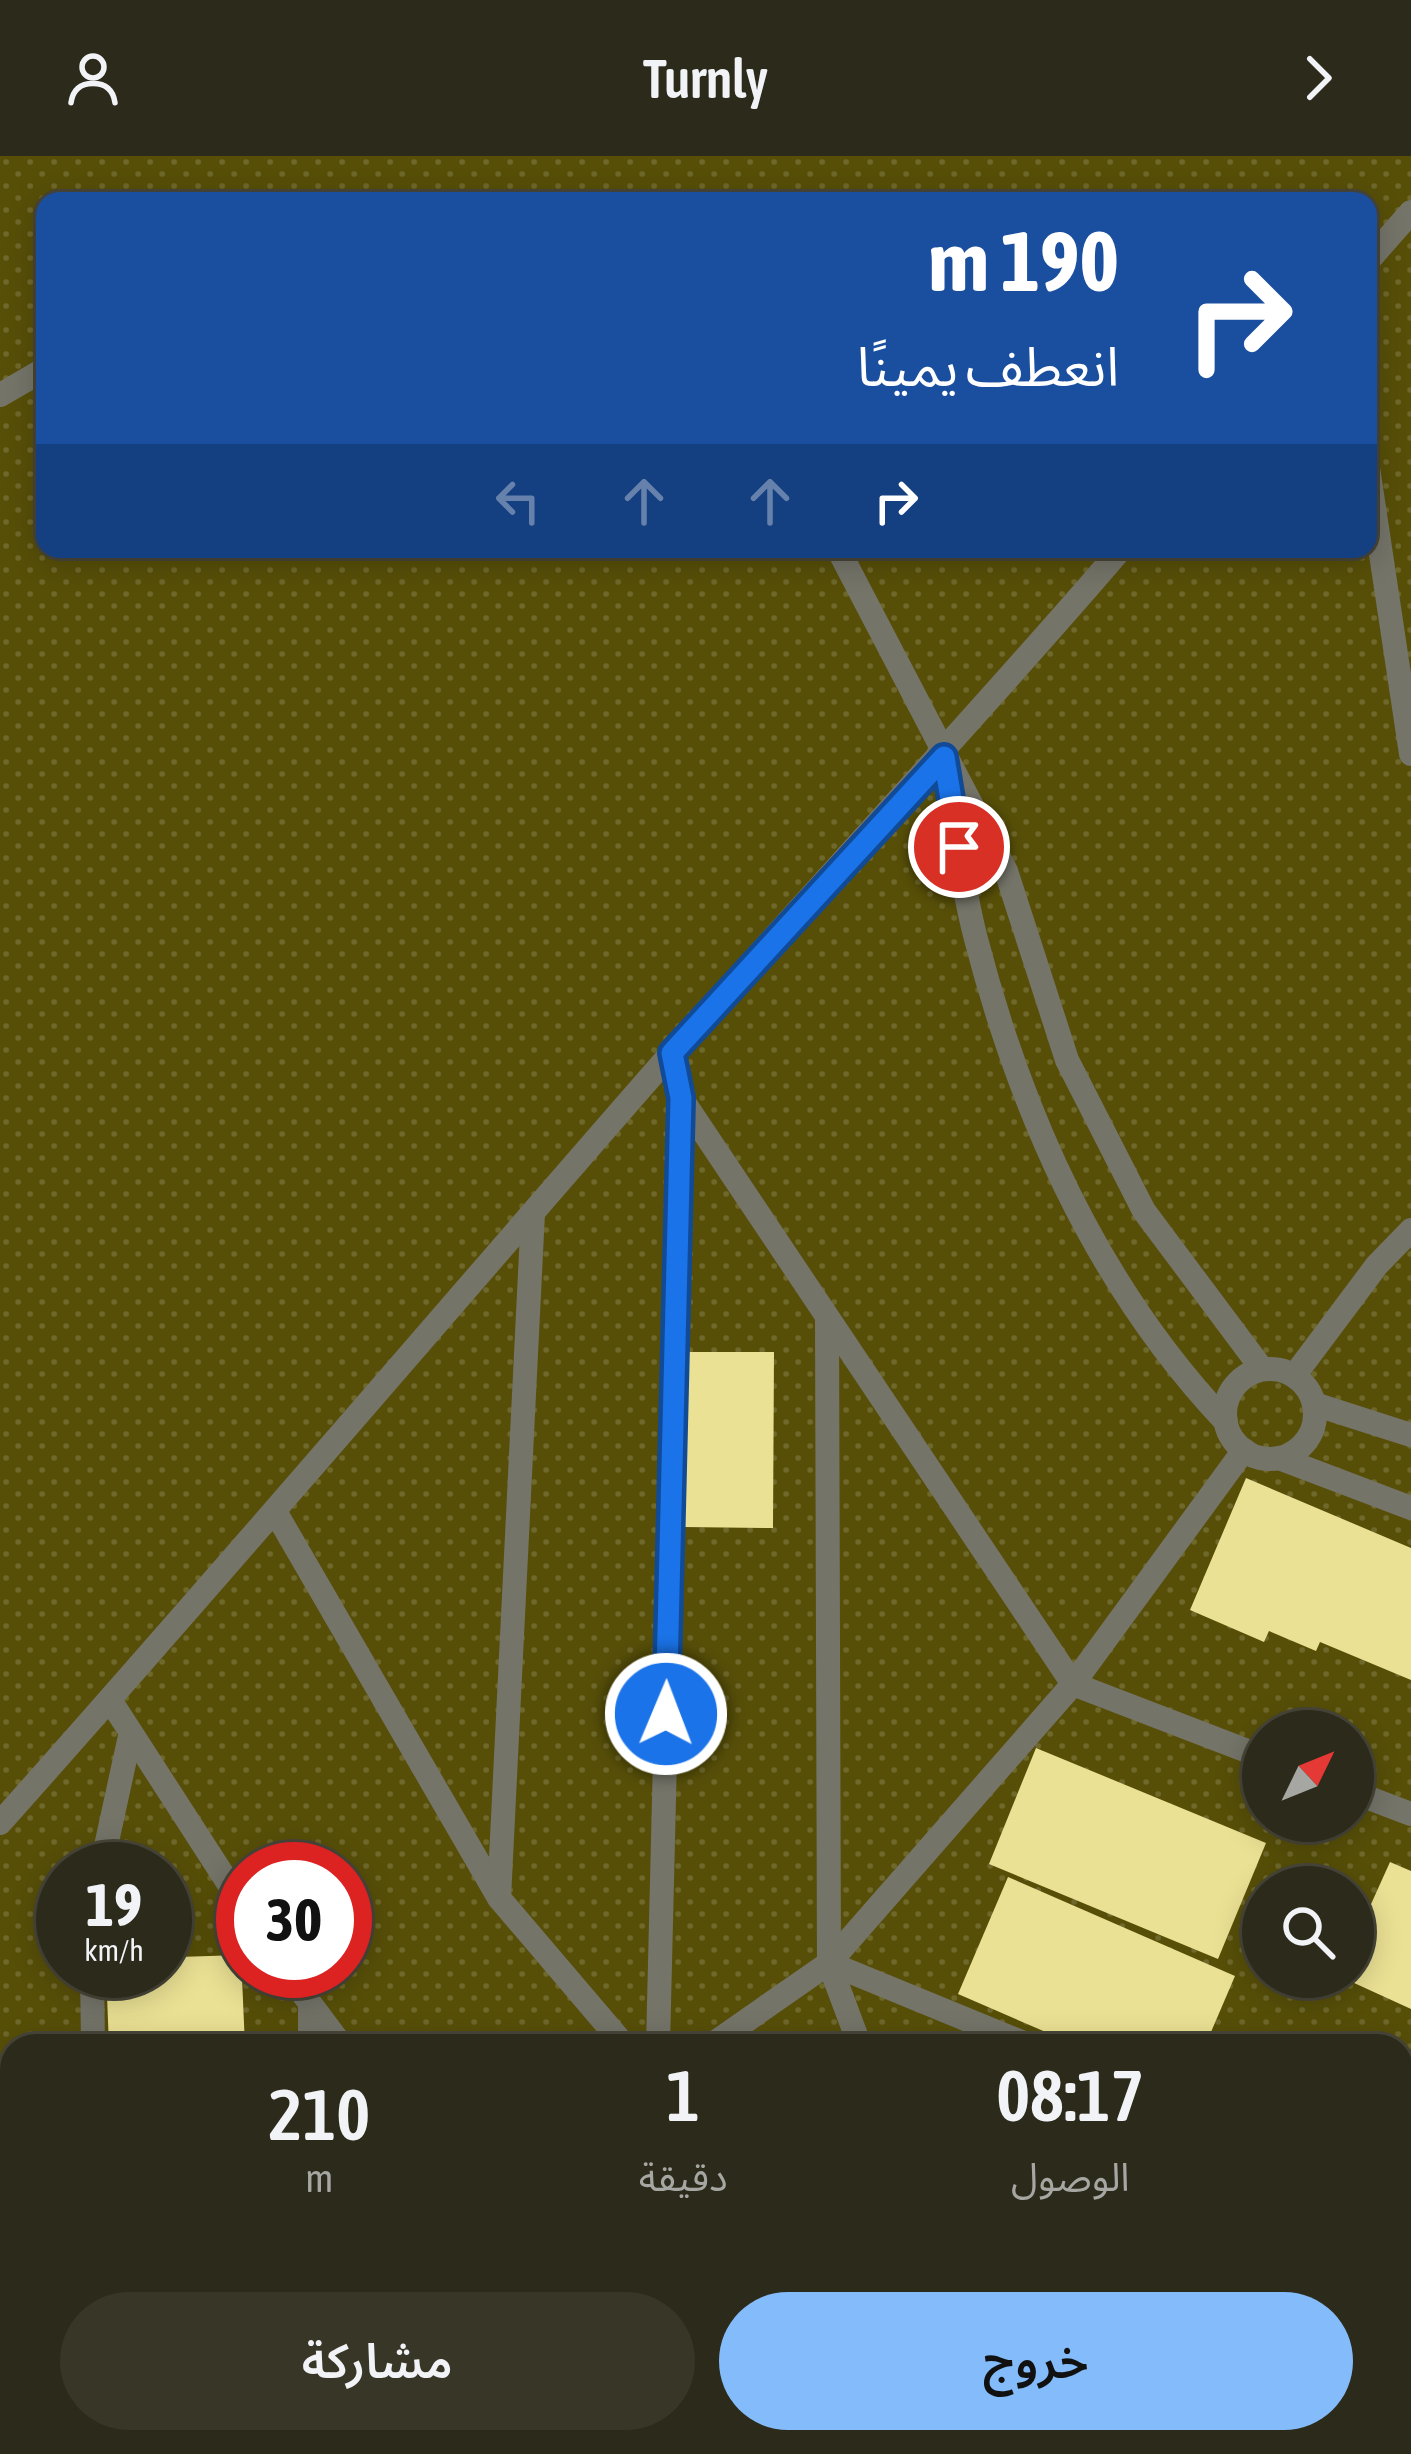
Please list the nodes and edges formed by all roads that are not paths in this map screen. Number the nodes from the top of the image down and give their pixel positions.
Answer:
1 (1411, 212) edge
2 (1377, 251) edge
3 (36, 374) edge
4 (0, 395) edge
5 (1377, 528) edge
6 (843, 558) edge
7 (1113, 558) edge
8 (1411, 754) edge
9 (944, 757) junction
10 (672, 1053) junction
11 (681, 1098) junction
12 (533, 1213) junction
13 (1411, 1230) edge
14 (827, 1316) junction
15 (1262, 1369) junction
16 (1294, 1376) junction
17 (1314, 1404) junction
18 (1226, 1422) junction
19 (1411, 1435) edge
20 (1244, 1450) junction
21 (1279, 1458) junction
22 (1411, 1508) edge
23 (276, 1513) junction
24 (1072, 1684) junction
25 (110, 1700) junction
26 (130, 1736) junction
27 (1242, 1749) edge
28 (1374, 1800) edge
29 (1411, 1814) edge
30 (0, 1823) edge
31 (107, 1842) edge
32 (216, 1865) edge
33 (499, 1898) junction
34 (829, 1964) junction
35 (92, 1998) edge
36 (304, 1998) edge
37 (310, 2008) junction
38 (93, 2034) edge
39 (310, 2034) edge
40 (332, 2034) edge
41 (616, 2034) edge
42 (658, 2034) edge
43 (727, 2034) edge
44 (855, 2034) edge
45 (1001, 2034) edge

1 - 2 street
3 - 4 street
5 - 8 street
6 - 9 street
7 - 9 street
9 - 10 street
9 - 15 street
9 - 18 street
10 - 11 street
10 - 12 street
11 - 14 street
11 - 42 street
12 - 23 street
12 - 33 street
13 - 16 street
14 - 24 street
14 - 34 street
15 - 16 street
15 - 18 street
16 - 17 street
17 - 19 street
17 - 21 street
18 - 20 street
20 - 21 street
20 - 24 street
21 - 22 street
23 - 25 street
23 - 33 street
24 - 27 street
24 - 34 street
25 - 26 street
25 - 30 street
26 - 31 street
26 - 32 street
28 - 29 street
33 - 41 street
34 - 43 street
34 - 44 street
34 - 45 street
35 - 38 street
36 - 37 street
37 - 39 street
37 - 40 street

